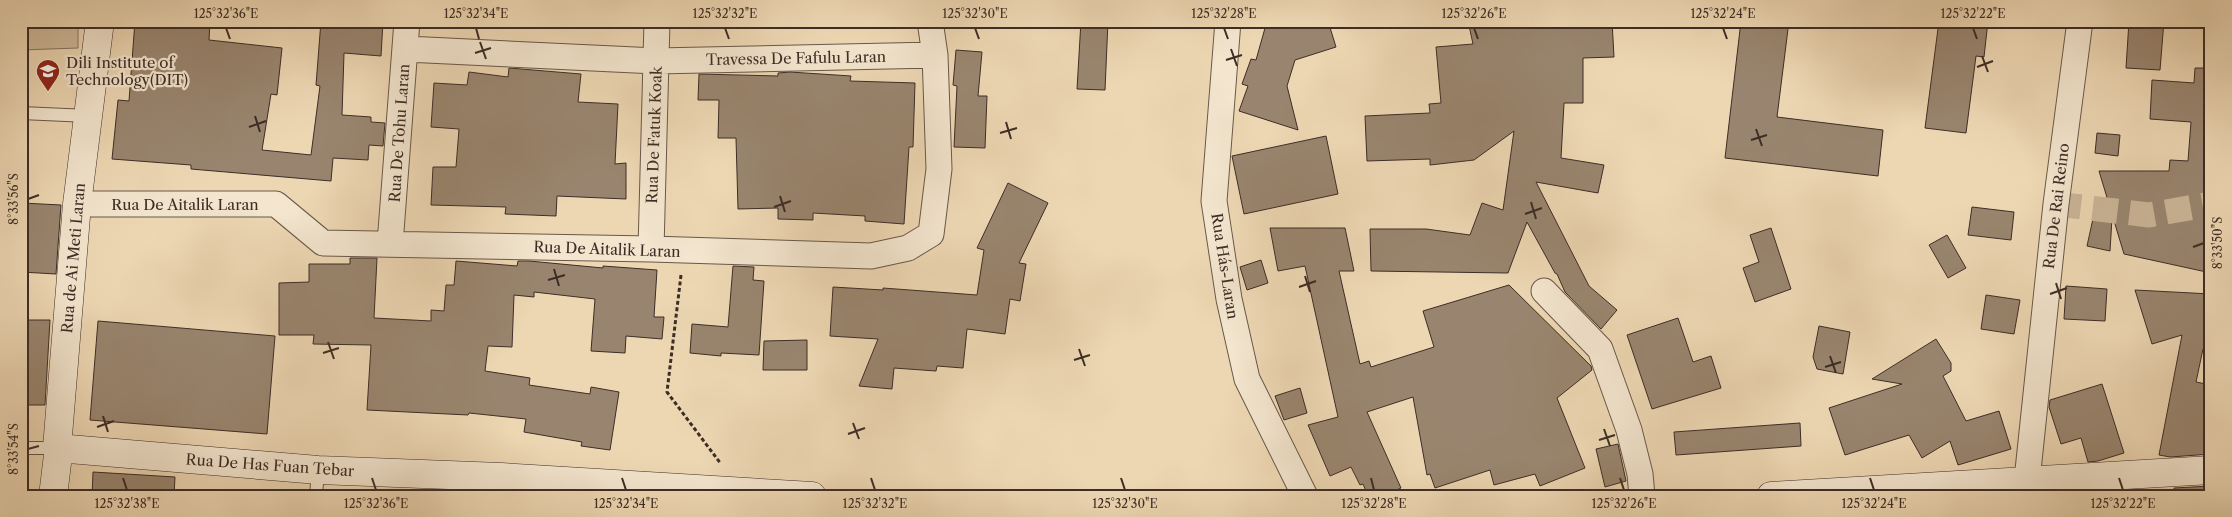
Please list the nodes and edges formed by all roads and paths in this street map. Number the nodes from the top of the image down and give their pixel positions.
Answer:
1 (100, 21) edge
2 (407, 21) edge
3 (657, 21) edge
4 (930, 21) edge
5 (1228, 21) edge
6 (2080, 21) edge
7 (406, 49) junction
8 (936, 55) junction
9 (656, 61) junction
10 (21, 113) edge
11 (89, 116) junction
12 (77, 204) junction
13 (390, 244) junction
14 (651, 249) junction
15 (684, 251) junction
16 (1544, 292) dead end
17 (21, 448) edge
18 (57, 448) junction
19 (2211, 470) edge
20 (2027, 480) junction
21 (317, 483) edge
22 (501, 486) edge
23 (743, 493) junction
24 (53, 496) edge
25 (812, 496) edge
26 (1304, 496) edge
27 (1642, 496) edge
28 (1770, 496) edge

1 - 11 street, Rua de Ai Meti Laran
2 - 7 street, Rua De Tohu Laran
3 - 9 street, Rua De Fatuk Koak
4 - 8 street, Rua De Aitalik Laran
5 - 26 street, Rua Hás-Laran
6 - 20 street, Rua De Rai Reino
7 - 9 street, Travessa De Fafulu Laran
7 - 13 street, Rua De Tohu Laran
8 - 9 street, Travessa De Fafulu Laran
8 - 15 street, Rua De Aitalik Laran
9 - 14 street, Rua De Fatuk Koak
10 - 11 lane
11 - 12 street, Rua de Ai Meti Laran
12 - 13 street, Rua De Aitalik Laran
12 - 18 street, Rua de Ai Meti Laran
13 - 14 street, Rua De Aitalik Laran
14 - 15 street, Rua De Aitalik Laran
15 - 23 path
16 - 27 street
17 - 18 lane
18 - 21 street, Rua De Has Fuan Tebar
18 - 24 street, Rua de Ai Meti Laran
19 - 20 street
20 - 28 street
21 - 22 street, Rua De Has Fuan Tebar
22 - 23 street, Rua De Has Fuan Tebar
23 - 25 street, Rua De Has Fuan Tebar

